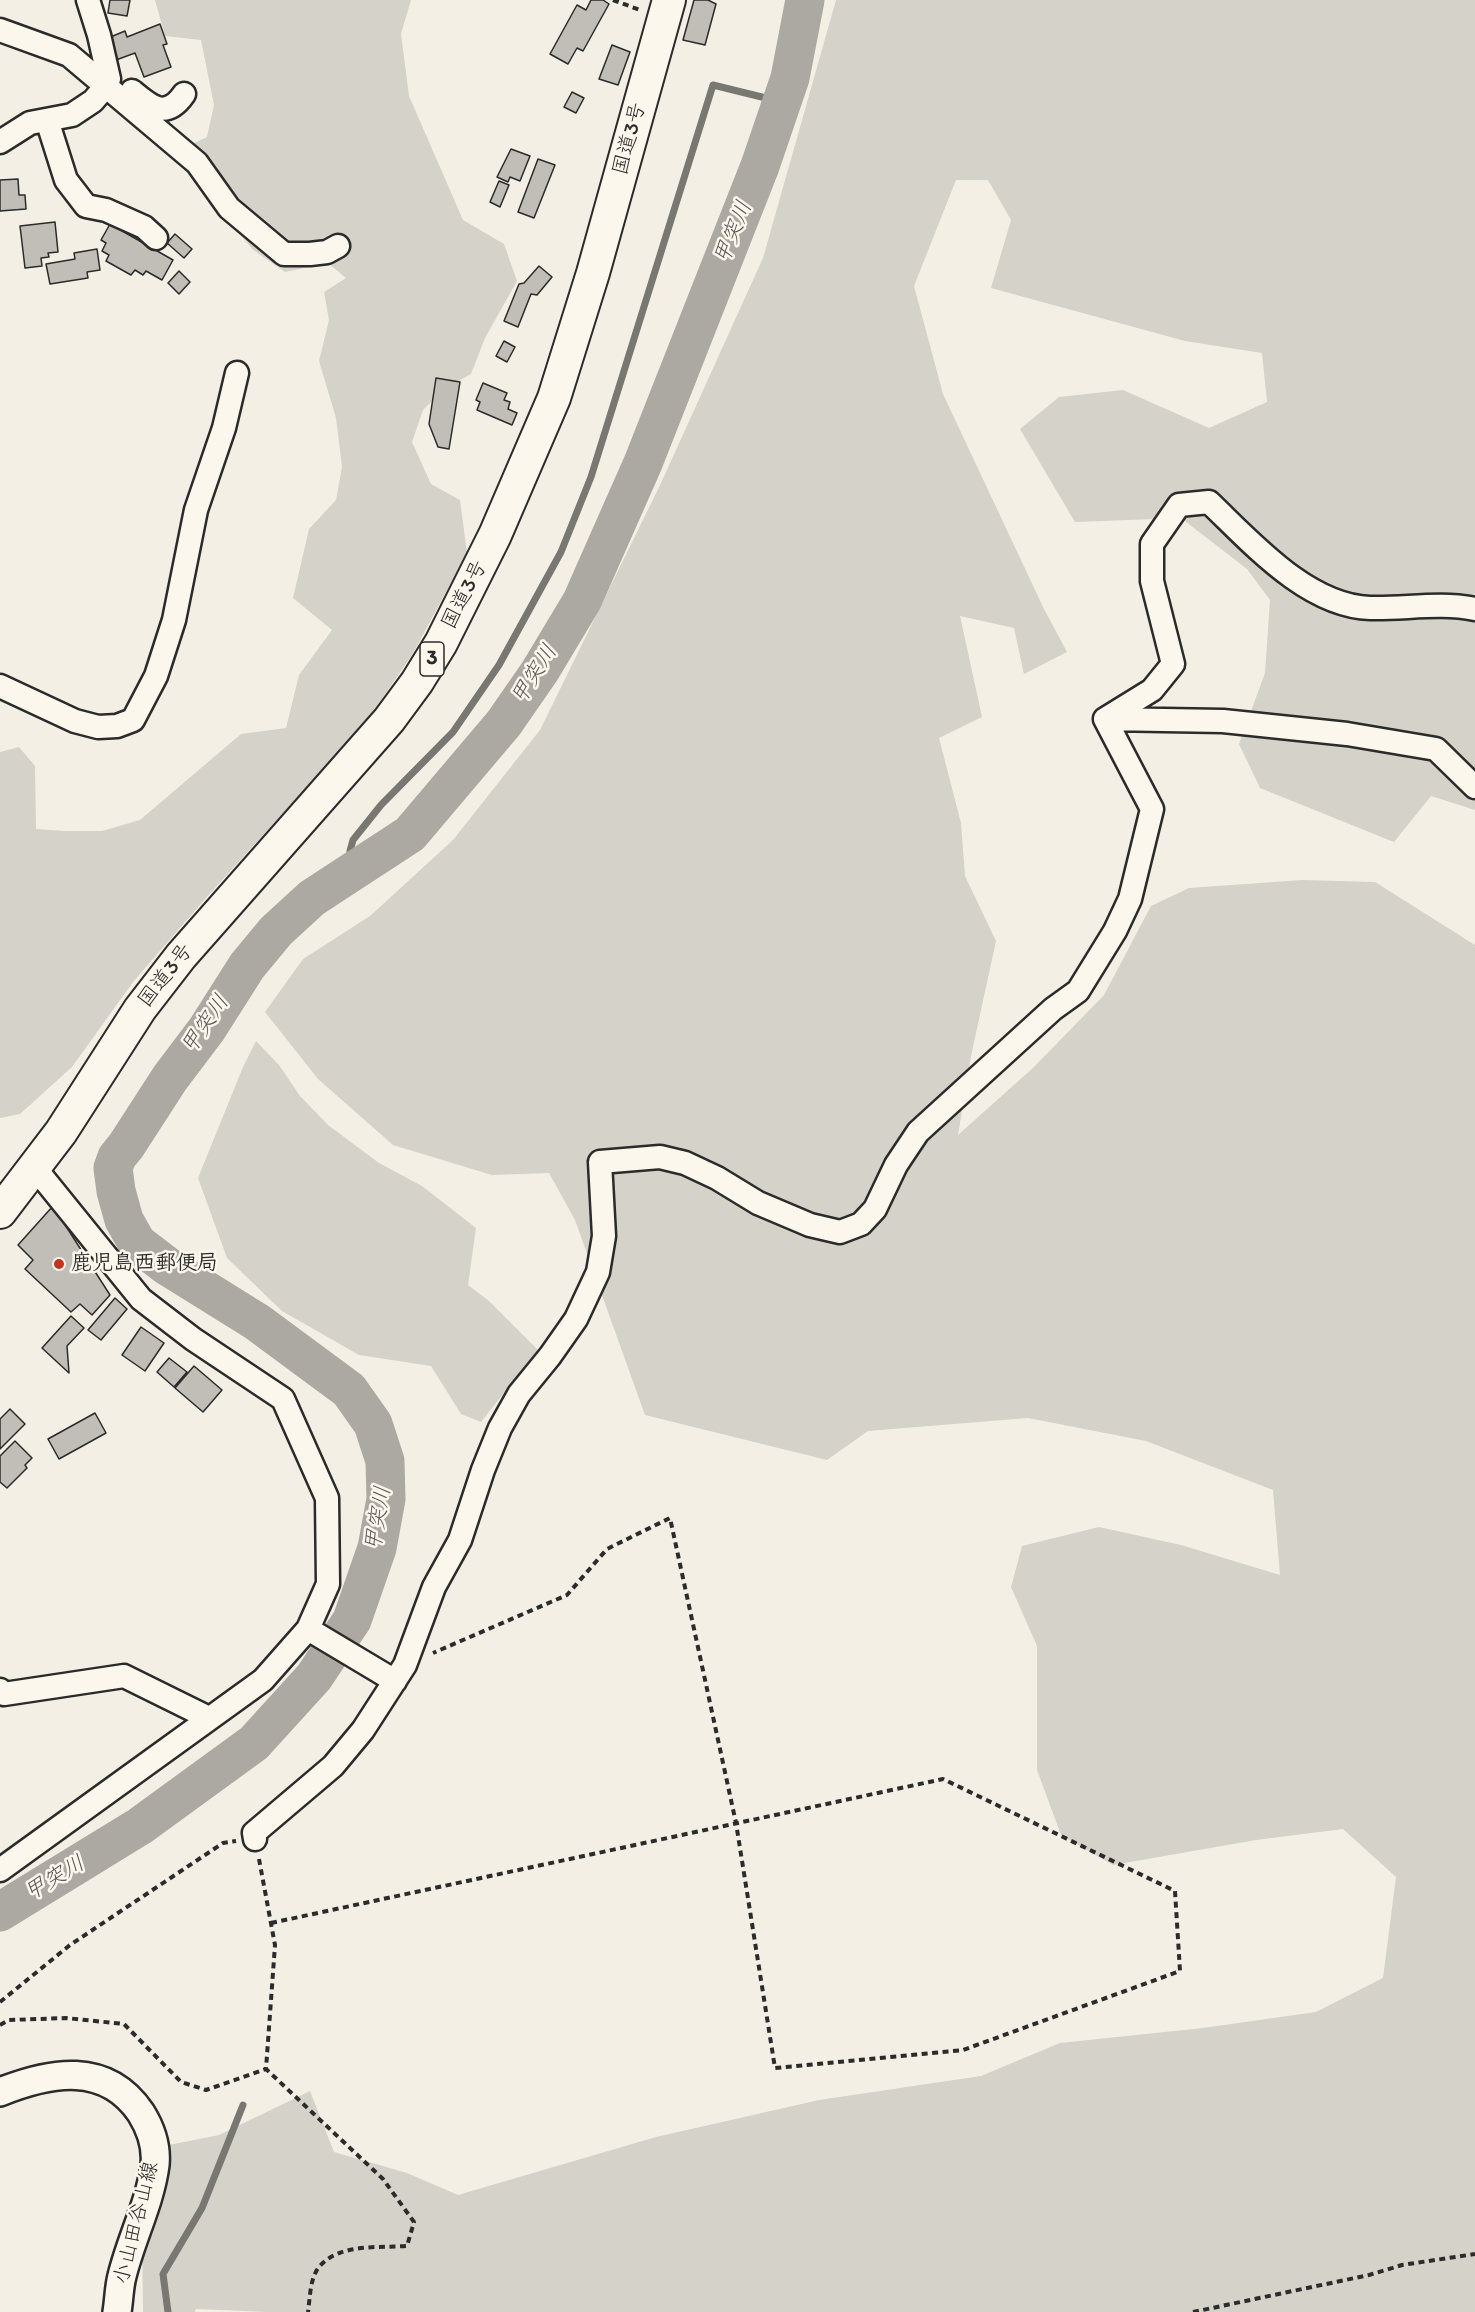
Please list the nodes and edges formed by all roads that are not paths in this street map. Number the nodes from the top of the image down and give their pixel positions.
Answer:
1 (88, 0) edge
2 (669, 0) edge
3 (0, 30) edge
4 (108, 83) junction
5 (184, 94) dead end
6 (47, 120) junction
7 (0, 142) edge
8 (156, 238) dead end
9 (338, 246) dead end
10 (237, 373) dead end
11 (1475, 609) edge
12 (0, 686) edge
13 (1106, 719) junction
14 (1475, 787) edge
15 (36, 1168) junction
16 (0, 1212) edge
17 (308, 1629) junction
18 (400, 1673) junction
19 (0, 1690) edge
20 (209, 1718) junction
21 (255, 1839) road end
22 (0, 1870) edge
23 (0, 2092) edge
24 (117, 2312) edge

1 - 4 street
2 - 15 highway, 国道3号 / 3
3 - 4 street
4 - 5 street
4 - 6 street
4 - 9 street
6 - 7 street
6 - 8 street
10 - 12 street
11 - 13 street
13 - 14 street
13 - 18 street
15 - 16 highway, 国道3号 / 3
15 - 17 street
17 - 18 street
17 - 20 street
18 - 21 street
19 - 20 street
20 - 22 street
23 - 24 main road, 小山田谷山線

